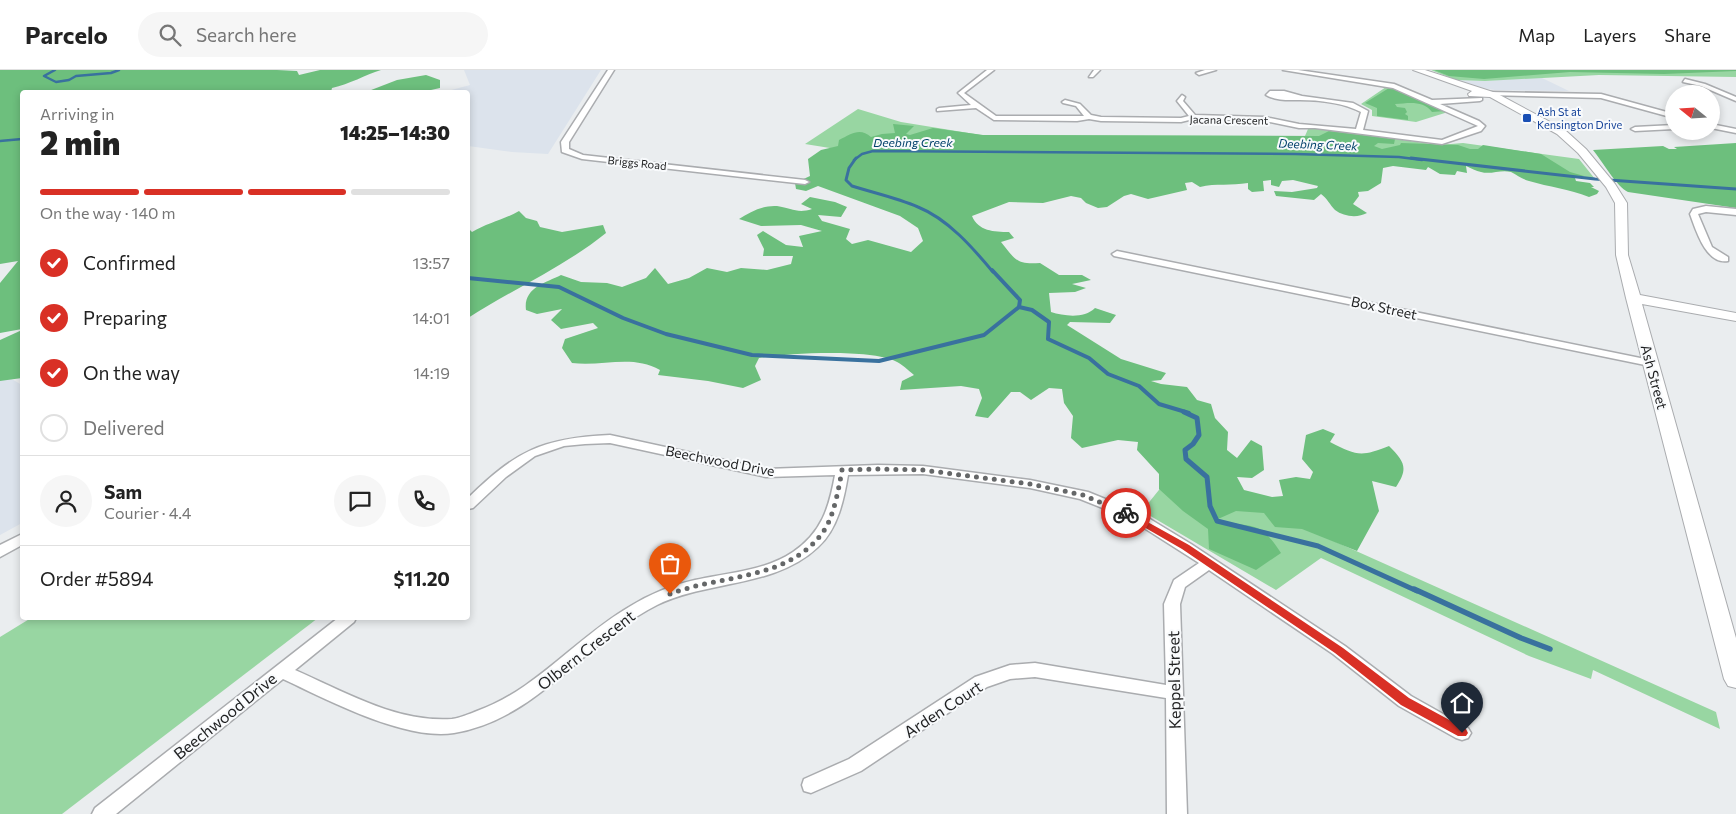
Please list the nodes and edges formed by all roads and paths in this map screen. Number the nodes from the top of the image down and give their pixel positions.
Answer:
1 (611, 70) edge
2 (991, 70) edge
3 (1097, 70) edge
4 (1213, 70) edge
5 (1286, 70) edge
6 (1417, 70) edge
7 (1200, 73) dead end
8 (1091, 76) dead end
9 (1440, 79) junction
10 (1685, 81) dead end
11 (1525, 94) junction
12 (1481, 96) junction
13 (1182, 97) dead end
14 (1301, 98) dead end
15 (1498, 99) junction
16 (1736, 99) edge
17 (1429, 101) junction
18 (1065, 102) dead end
19 (976, 106) junction
20 (939, 110) dead end
21 (1524, 113) junction
22 (1665, 114) edge
23 (1089, 117) junction
24 (1192, 117) junction
25 (1665, 127) edge
26 (1720, 128) edge
27 (1635, 129) dead end
28 (1736, 131) edge
29 (1359, 132) junction
30 (805, 182) dead end
31 (1736, 212) edge
32 (1118, 254) dead end
33 (1725, 259) dead end
34 (1633, 298) junction
35 (1736, 318) edge
36 (1650, 363) junction
37 (842, 470) junction
38 (470, 503) edge
39 (20, 540) edge
40 (0, 552) edge
41 (1209, 563) junction
42 (345, 620) edge
43 (281, 671) junction
44 (1736, 679) edge
45 (1174, 693) junction
46 (1462, 733) dead end
47 (811, 784) dead end
48 (102, 814) edge
49 (1177, 814) edge

1 - 30 street, Briggs Road
2 - 19 street, Jacana Crescent
3 - 8 street
4 - 7 street
5 - 17 street, Jacana Crescent
6 - 9 main road, Ash Street
9 - 12 main road, Ash Street
9 - 12 main road, Ash Street
10 - 16 street
11 - 12 street, Jacana Crescent
11 - 15 street
11 - 22 street
12 - 15 main road
12 - 17 street, Jacana Crescent
12 - 21 main road, Ash Street
13 - 24 street
14 - 29 street
15 - 21 main road, Ash Street
17 - 29 street, Jacana Crescent
18 - 23 street
19 - 20 street
19 - 23 street, Jacana Crescent
21 - 34 main road, Ash Street
23 - 24 street, Jacana Crescent
24 - 29 street, Jacana Crescent
25 - 27 street
26 - 28 street
31 - 33 street
32 - 36 street, Box Street
34 - 35 main road
34 - 36 main road, Ash Street
36 - 44 main road, Ash Street
37 - 38 street, Beechwood Drive
37 - 41 street, Beechwood Drive
37 - 43 street, Olbern Crescent
39 - 40 street
41 - 45 street, Keppel Street
41 - 46 street, Beechwood Drive
42 - 43 street, Beechwood Drive
43 - 48 street, Beechwood Drive
45 - 47 street, Arden Court
45 - 49 street, Keppel Street

